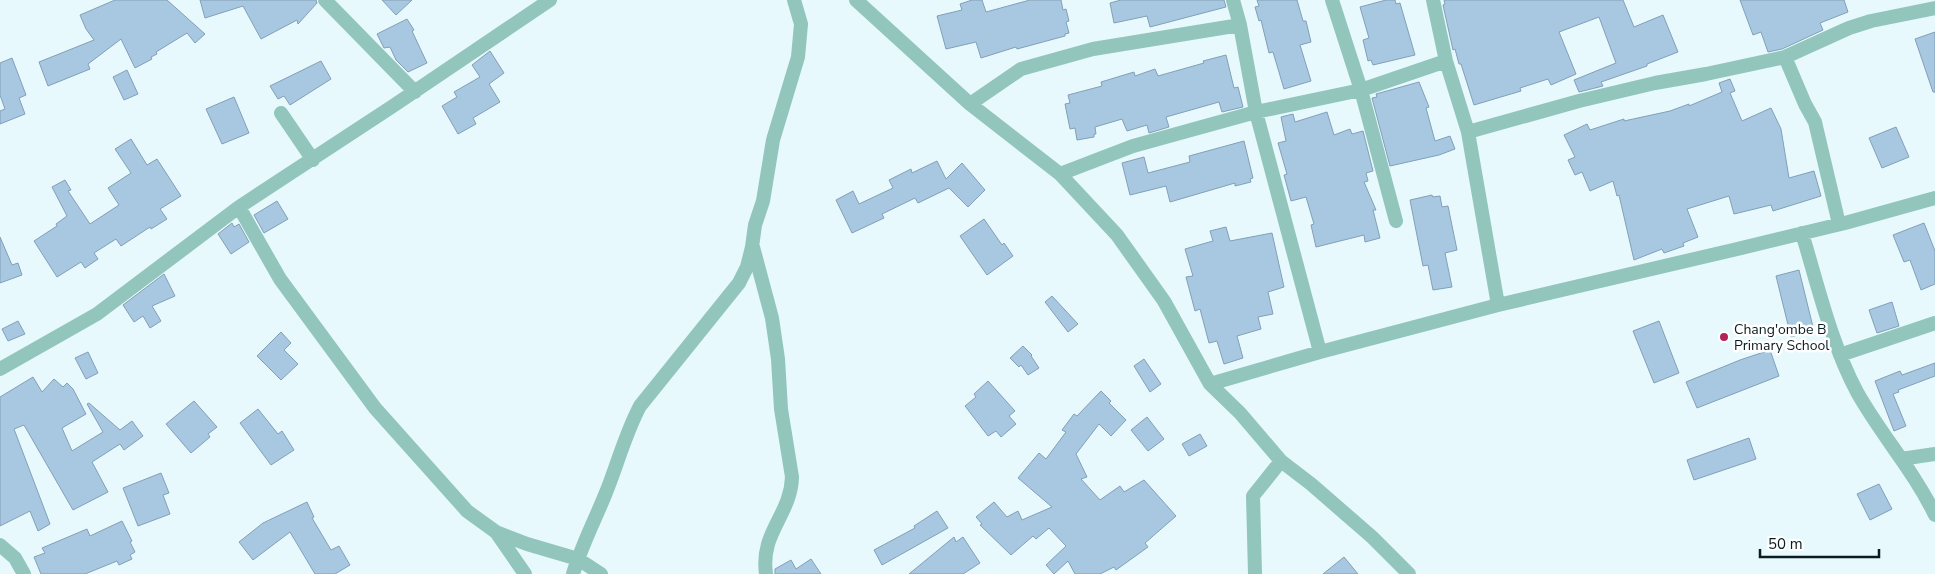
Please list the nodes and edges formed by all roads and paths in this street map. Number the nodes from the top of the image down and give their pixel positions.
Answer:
1 (325, 0) edge
2 (550, 0) edge
3 (794, 0) edge
4 (856, 0) edge
5 (1232, 0) edge
6 (1332, 0) edge
7 (1433, 0) edge
8 (1934, 0) edge
9 (1935, 7) edge
10 (1240, 25) junction
11 (1785, 57) junction
12 (1446, 61) junction
13 (1361, 90) junction
14 (415, 92) junction
15 (970, 104) junction
16 (1256, 112) junction
17 (281, 113) dead end
18 (1468, 132) junction
19 (312, 160) junction
20 (1060, 174) junction
21 (1935, 198) edge
22 (239, 207) junction
23 (1396, 221) dead end
24 (1839, 224) junction
25 (1802, 233) junction
26 (752, 247) junction
27 (1498, 305) junction
28 (1935, 323) edge
29 (1320, 352) junction
30 (1840, 355) junction
31 (0, 369) edge
32 (1210, 384) junction
33 (1935, 454) edge
34 (1901, 459) junction
35 (1281, 461) junction
36 (1935, 515) edge
37 (496, 532) junction
38 (0, 545) edge
39 (578, 559) junction
40 (24, 574) edge
41 (525, 574) edge
42 (573, 574) edge
43 (601, 574) edge
44 (766, 574) edge
45 (1255, 574) edge
46 (1408, 574) edge

1 - 14 street
2 - 14 street
3 - 26 street
4 - 15 street
5 - 10 street
6 - 13 street
7 - 12 street
8 - 9 street
9 - 11 street
10 - 15 street
10 - 16 street
11 - 18 street
11 - 24 street
12 - 13 street
12 - 18 street
13 - 16 street
13 - 23 street
14 - 19 street
15 - 20 street
16 - 20 street
16 - 29 street
17 - 19 street
18 - 27 street
19 - 22 street
20 - 32 street
21 - 24 street
22 - 31 street
22 - 37 street
24 - 25 street
25 - 27 street
25 - 30 street
26 - 39 street
26 - 44 street
27 - 29 street
28 - 30 street
29 - 32 street
30 - 34 street
32 - 35 street
33 - 34 street
34 - 36 street
35 - 45 street
35 - 46 street
37 - 39 street
37 - 41 street
38 - 40 street
39 - 42 street
39 - 43 street

